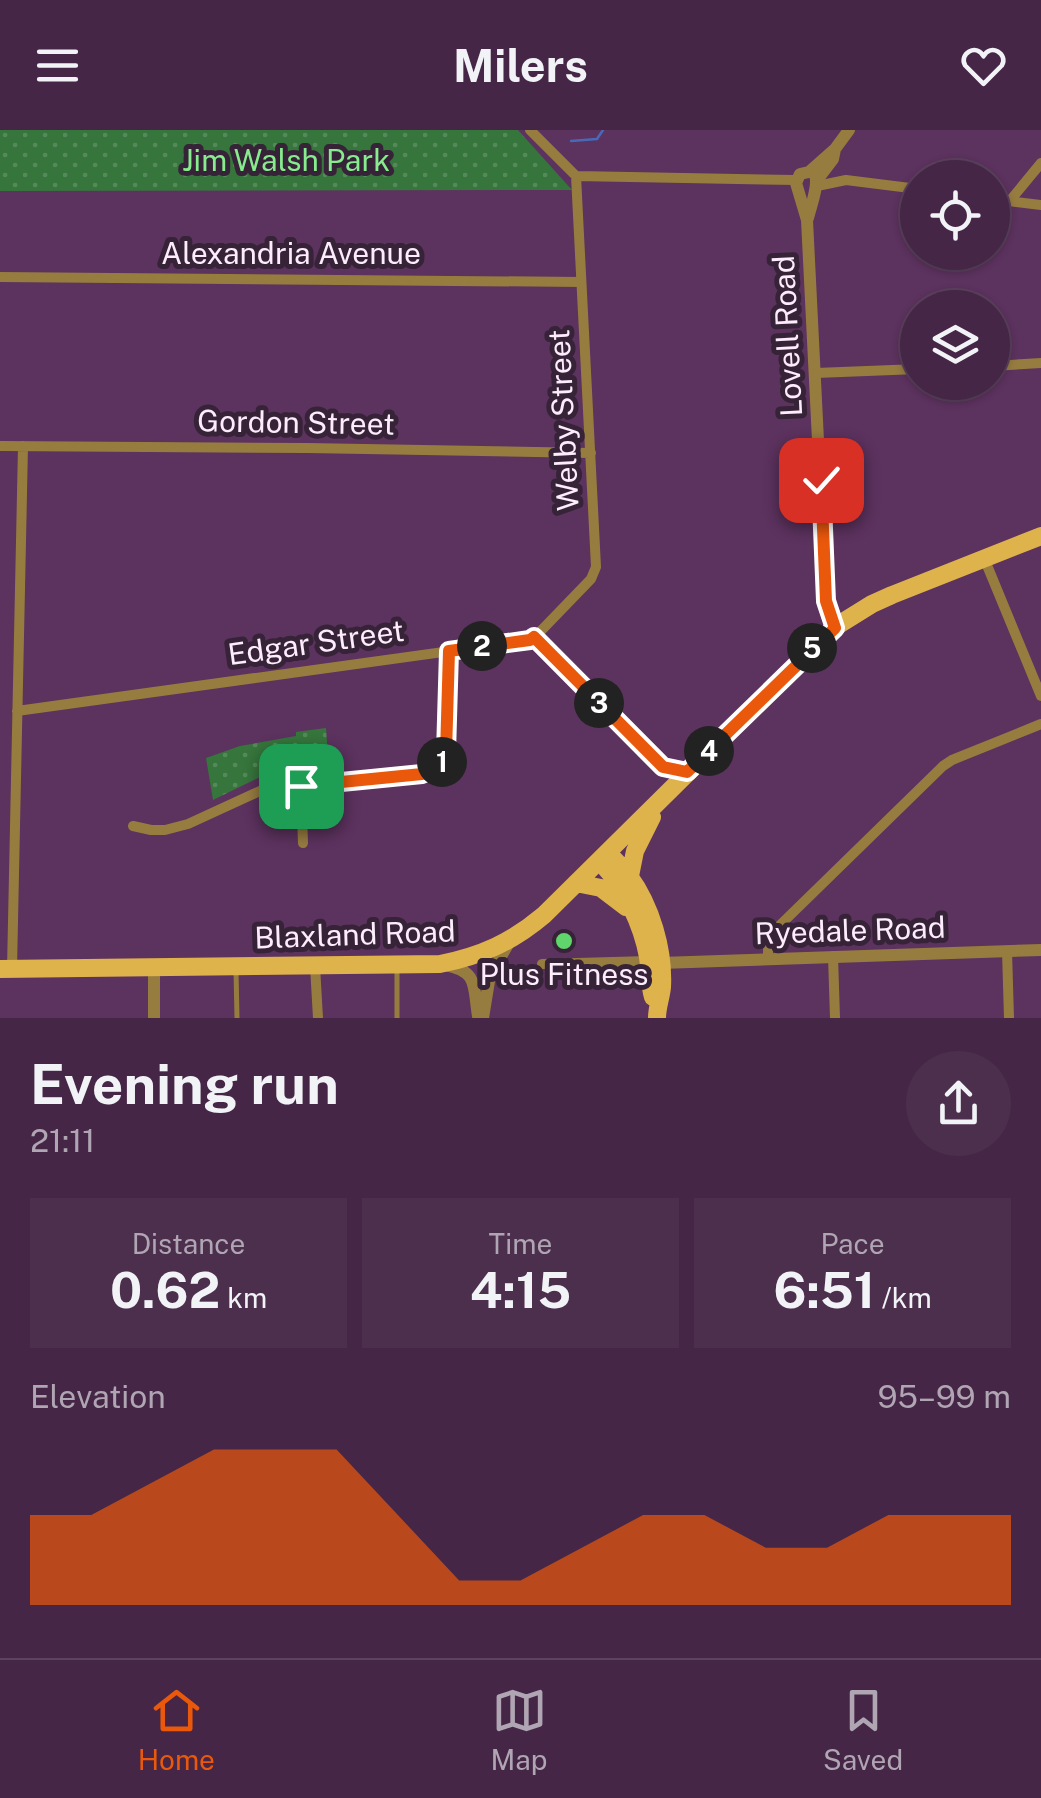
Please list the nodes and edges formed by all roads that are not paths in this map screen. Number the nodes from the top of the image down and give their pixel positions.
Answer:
1 (530, 130) edge
2 (848, 130) edge
3 (834, 154) junction
4 (1041, 163) edge
5 (576, 176) junction
6 (846, 180) junction
7 (809, 183) junction
8 (900, 186) edge
9 (1010, 201) edge
10 (1010, 202) edge
11 (1041, 205) edge
12 (0, 278) edge
13 (582, 282) junction
14 (1041, 364) edge
15 (1010, 365) edge
16 (900, 370) edge
17 (816, 373) junction
18 (0, 446) edge
19 (23, 446) junction
20 (591, 453) junction
21 (1041, 536) edge
22 (984, 558) junction
23 (835, 628) junction
24 (534, 637) junction
25 (449, 651) junction
26 (1041, 696) edge
27 (18, 711) junction
28 (1041, 724) edge
29 (687, 772) junction
30 (301, 786) junction
31 (663, 796) junction
32 (133, 826) dead end
33 (303, 843) dead end
34 (603, 857) junction
35 (630, 876) junction
36 (576, 883) junction
37 (633, 915) junction
38 (510, 941) junction
39 (1041, 950) edge
40 (1007, 951) junction
41 (833, 956) junction
42 (768, 958) junction
43 (655, 962) junction
44 (440, 964) junction
45 (542, 964) dead end
46 (397, 965) junction
47 (315, 966) junction
48 (236, 967) junction
49 (154, 968) junction
50 (6, 969) edge
51 (657, 1012) edge
52 (154, 1018) edge
53 (236, 1018) edge
54 (318, 1018) edge
55 (397, 1018) edge
56 (481, 1018) edge
57 (834, 1018) edge
58 (1008, 1018) edge

1 - 5 street
2 - 3 street
3 - 6 street
3 - 7 street
4 - 9 street
5 - 7 street
5 - 13 street, Welby Street
6 - 7 street
6 - 8 street
7 - 17 street, Lovell Road
10 - 11 street
12 - 13 street, Alexandria Avenue
13 - 20 street, Welby Street
14 - 15 street
16 - 17 street
17 - 23 street, Lovell Road
18 - 19 street, Gordon Street
19 - 20 street, Gordon Street
19 - 27 street
20 - 24 street, Welby Street
21 - 22 main road, Blaxland Road
22 - 23 main road, Blaxland Road
22 - 26 street
23 - 29 main road, Blaxland Road
24 - 25 street, Edgar Street
24 - 29 street
25 - 27 street, Edgar Street
25 - 30 street
27 - 50 street
28 - 42 street
29 - 31 main road, Blaxland Road
30 - 32 street
30 - 33 street
31 - 34 main road, Blaxland Road
31 - 35 main road
34 - 35 main road
34 - 36 main road, Blaxland Road
34 - 37 main road
35 - 43 main road
36 - 37 main road
36 - 38 main road, Blaxland Road
37 - 43 main road
38 - 44 main road, Blaxland Road
38 - 56 street
39 - 40 street, Ryedale Road
40 - 41 street, Ryedale Road
40 - 58 street
41 - 42 street, Ryedale Road
41 - 57 street
42 - 43 street, Ryedale Road
43 - 45 street, Ryedale Road
43 - 51 main road
44 - 46 main road, Blaxland Road
44 - 56 street
46 - 47 main road, Blaxland Road
46 - 55 lane
47 - 48 main road, Blaxland Road
47 - 54 street
48 - 49 main road, Blaxland Road
48 - 53 lane
49 - 50 main road, Blaxland Road
49 - 52 street

